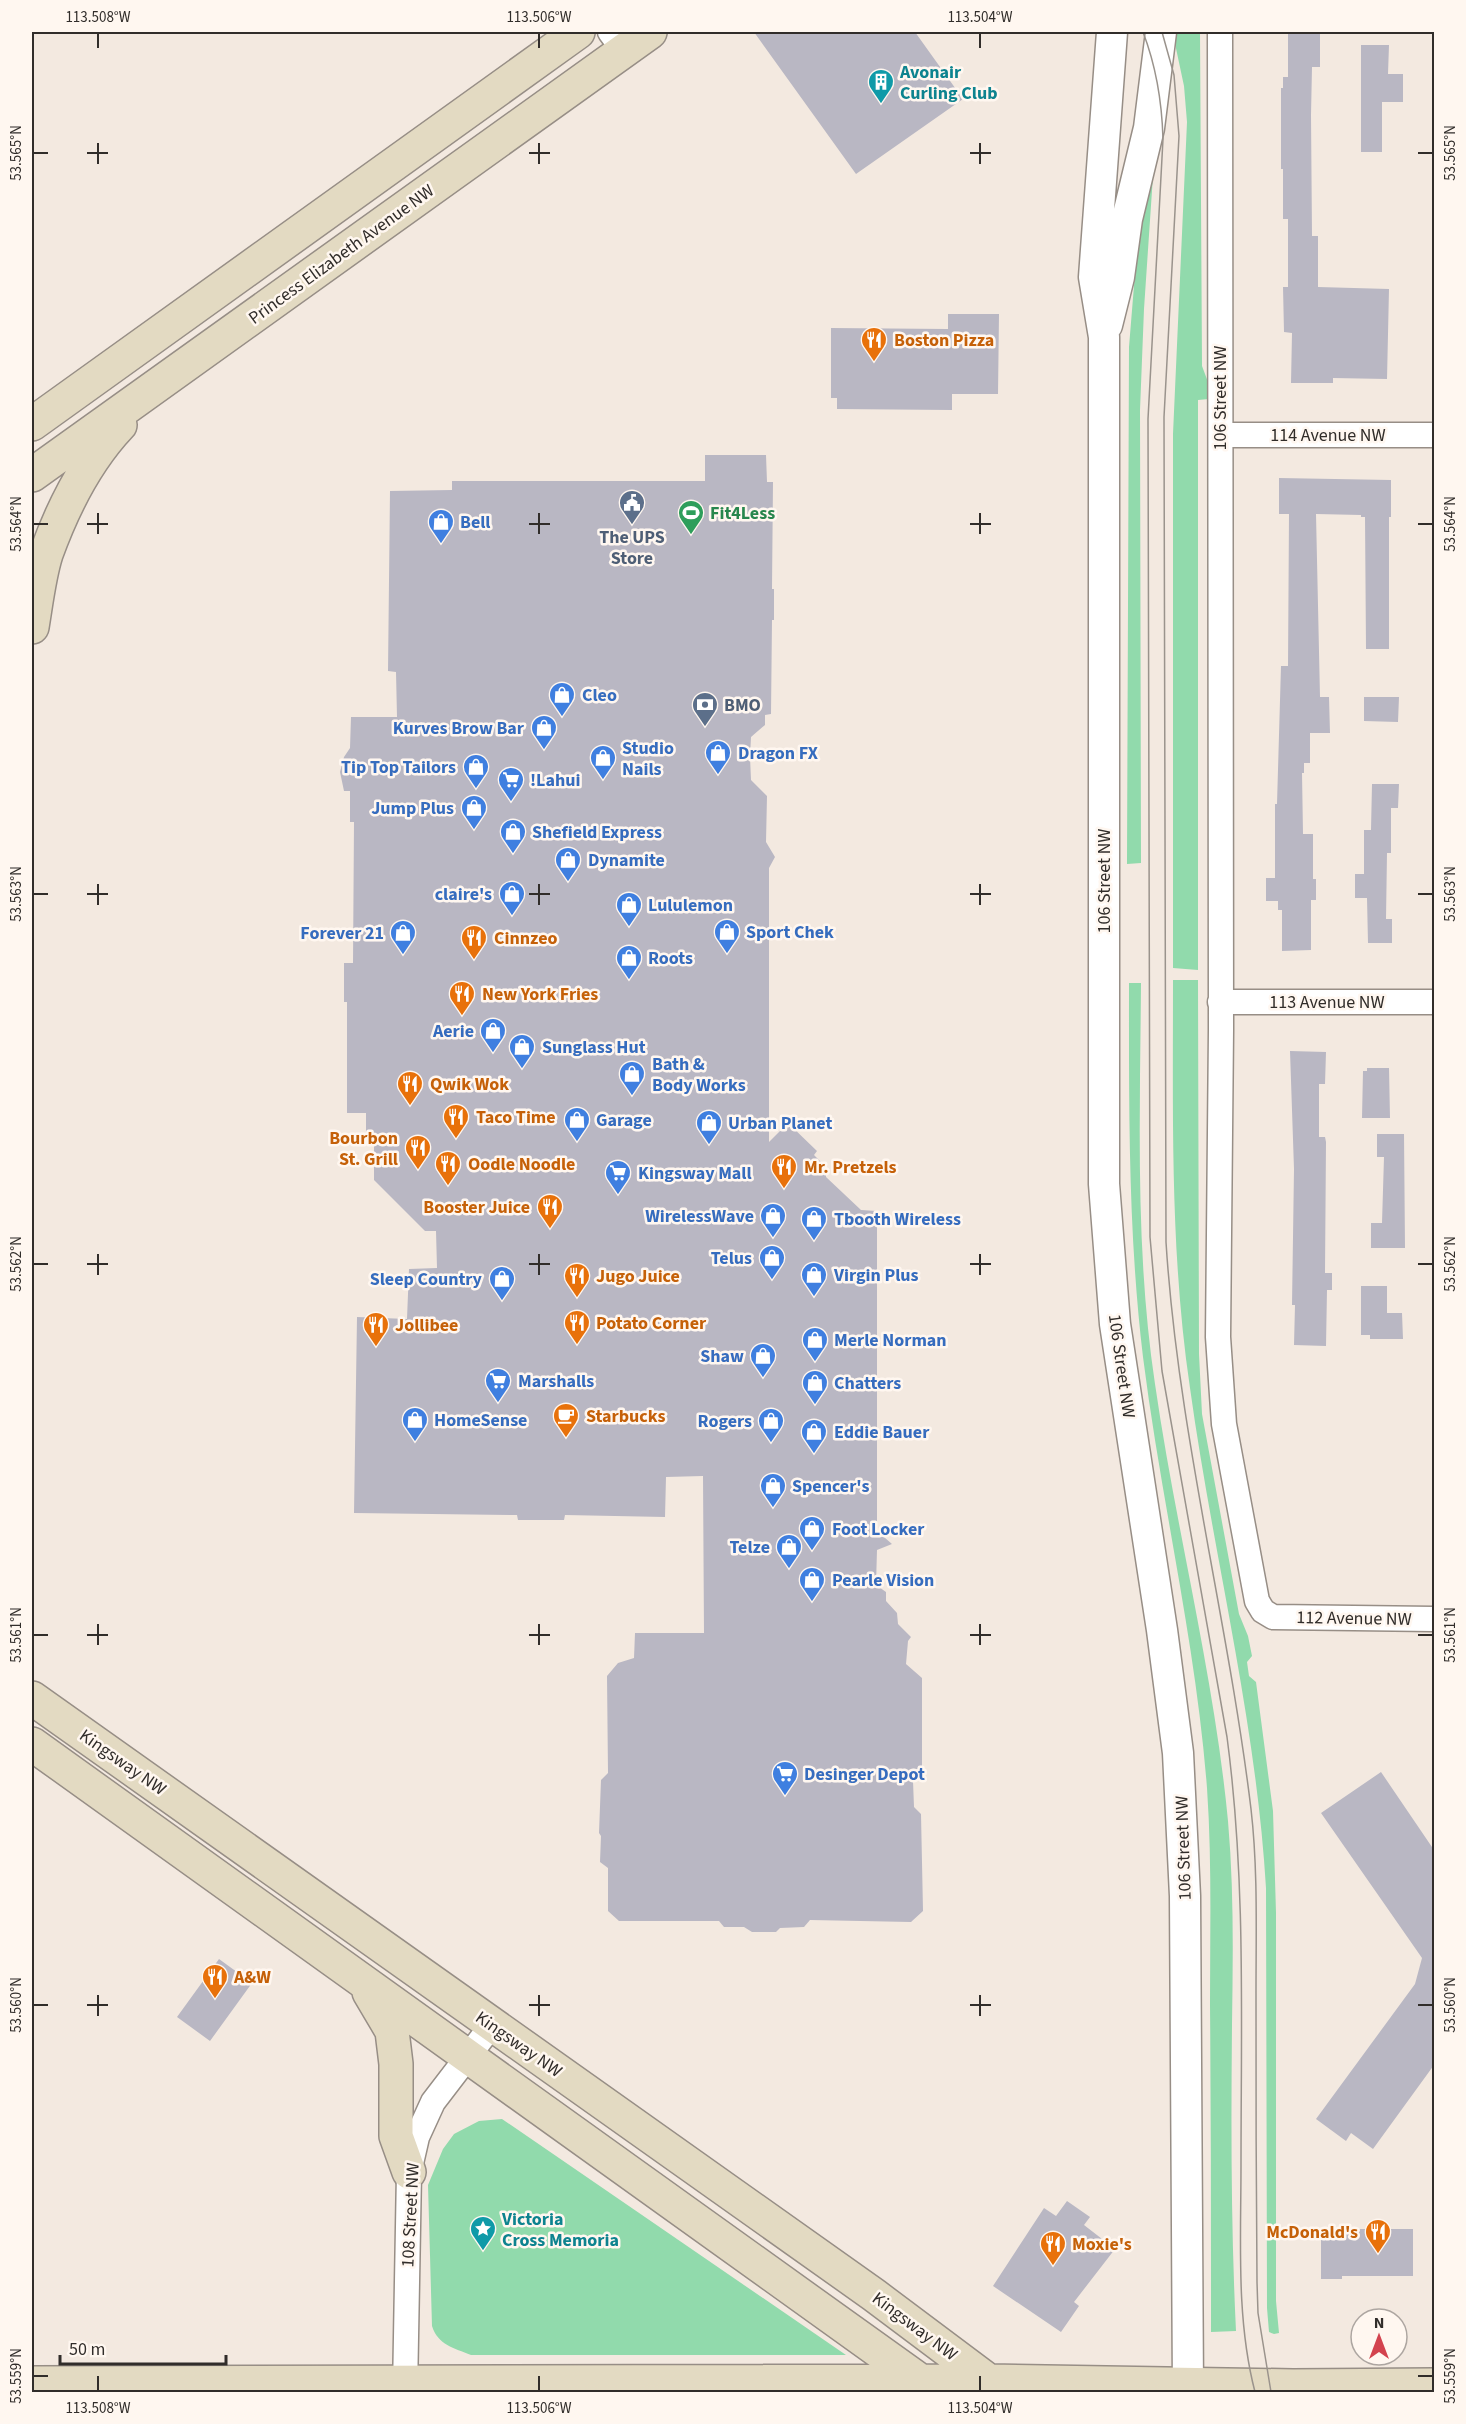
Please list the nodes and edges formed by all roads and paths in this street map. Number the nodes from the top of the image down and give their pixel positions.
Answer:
1 (578, 32) edge
2 (1112, 32) edge
3 (1161, 32) edge
4 (1221, 32) edge
5 (635, 36) edge
6 (1104, 337) junction
7 (158, 384) junction
8 (32, 424) edge
9 (1221, 435) junction
10 (1434, 435) edge
11 (32, 475) edge
12 (32, 627) edge
13 (1220, 1002) junction
14 (1434, 1002) edge
15 (1273, 1617) joint
16 (1434, 1619) edge
17 (32, 1698) edge
18 (32, 1744) edge
19 (362, 1980) junction
20 (492, 2025) junction
21 (468, 2056) junction
22 (408, 2172) junction
23 (32, 2383) edge
24 (1434, 2385) edge
25 (405, 2387) edge
26 (930, 2387) edge
27 (998, 2387) edge
28 (1188, 2388) edge

1 - 8 main road
2 - 6 street, 106 Street NW
3 - 6 street, 106 Street NW
4 - 9 street, 106 Street NW
5 - 7 main road, Princess Elizabeth Avenue NW
6 - 28 street, 106 Street NW
7 - 11 main road, Princess Elizabeth Avenue NW
7 - 12 main road
9 - 10 street, 114 Avenue NW
9 - 13 street, 106 Street NW
13 - 14 street, 113 Avenue NW
13 - 15 street, 106 Street NW
15 - 16 street, 112 Avenue NW
17 - 20 main road, Kingsway NW
18 - 19 main road
19 - 21 main road
19 - 22 main road
20 - 21 street, 108 Street NW
20 - 27 main road, Kingsway NW
21 - 22 street, 108 Street NW
21 - 26 main road
22 - 25 street, 108 Street NW
23 - 25 main road
24 - 28 main road
25 - 26 main road
26 - 27 main road
27 - 28 main road

